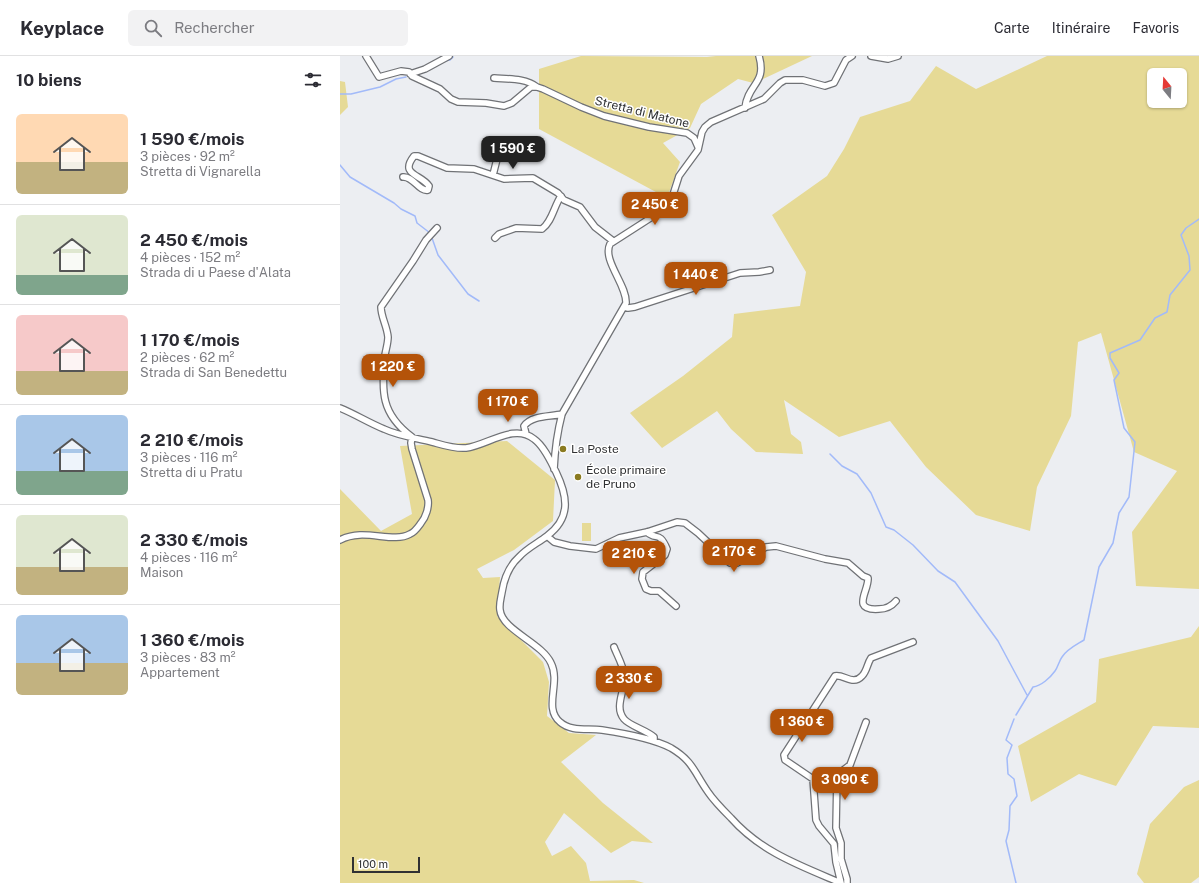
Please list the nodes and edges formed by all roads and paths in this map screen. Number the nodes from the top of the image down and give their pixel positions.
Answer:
1 (366, 56) edge
2 (449, 56) edge
3 (759, 56) edge
4 (852, 56) edge
5 (871, 56) edge
6 (898, 56) edge
7 (410, 74) junction
8 (494, 78) dead end
9 (537, 87) junction
10 (745, 108) junction
11 (698, 147) junction
12 (499, 152) dead end
13 (493, 175) junction
14 (403, 177) dead end
15 (561, 196) junction
16 (437, 228) dead end
17 (495, 238) dead end
18 (613, 241) junction
19 (770, 270) dead end
20 (624, 307) junction
21 (340, 407) edge
22 (562, 414) junction
23 (524, 426) junction
24 (526, 434) junction
25 (504, 436) junction
26 (412, 437) junction
27 (554, 469) junction
28 (647, 532) junction
29 (547, 536) junction
30 (340, 540) edge
31 (896, 601) dead end
32 (676, 606) dead end
33 (913, 642) dead end
34 (614, 647) dead end
35 (866, 722) dead end
36 (654, 741) junction
37 (841, 883) edge
38 (846, 883) edge

1 - 7 street
2 - 7 street
3 - 10 street
4 - 10 street
5 - 6 street
7 - 9 street
8 - 9 street, Stretta di Matone
9 - 11 street, Stretta di Matone
10 - 11 street
11 - 18 street
12 - 13 street
13 - 14 street
13 - 15 street
15 - 17 street
15 - 18 street
16 - 26 street
18 - 20 street
19 - 20 street
20 - 22 street
21 - 26 street
22 - 23 street
22 - 27 street
23 - 24 street
23 - 25 street
24 - 25 street
24 - 27 street
25 - 26 street
26 - 30 street
27 - 29 street
28 - 29 street
28 - 31 street
28 - 32 street
29 - 36 street
33 - 37 street
34 - 36 street
35 - 38 street
36 - 37 street

